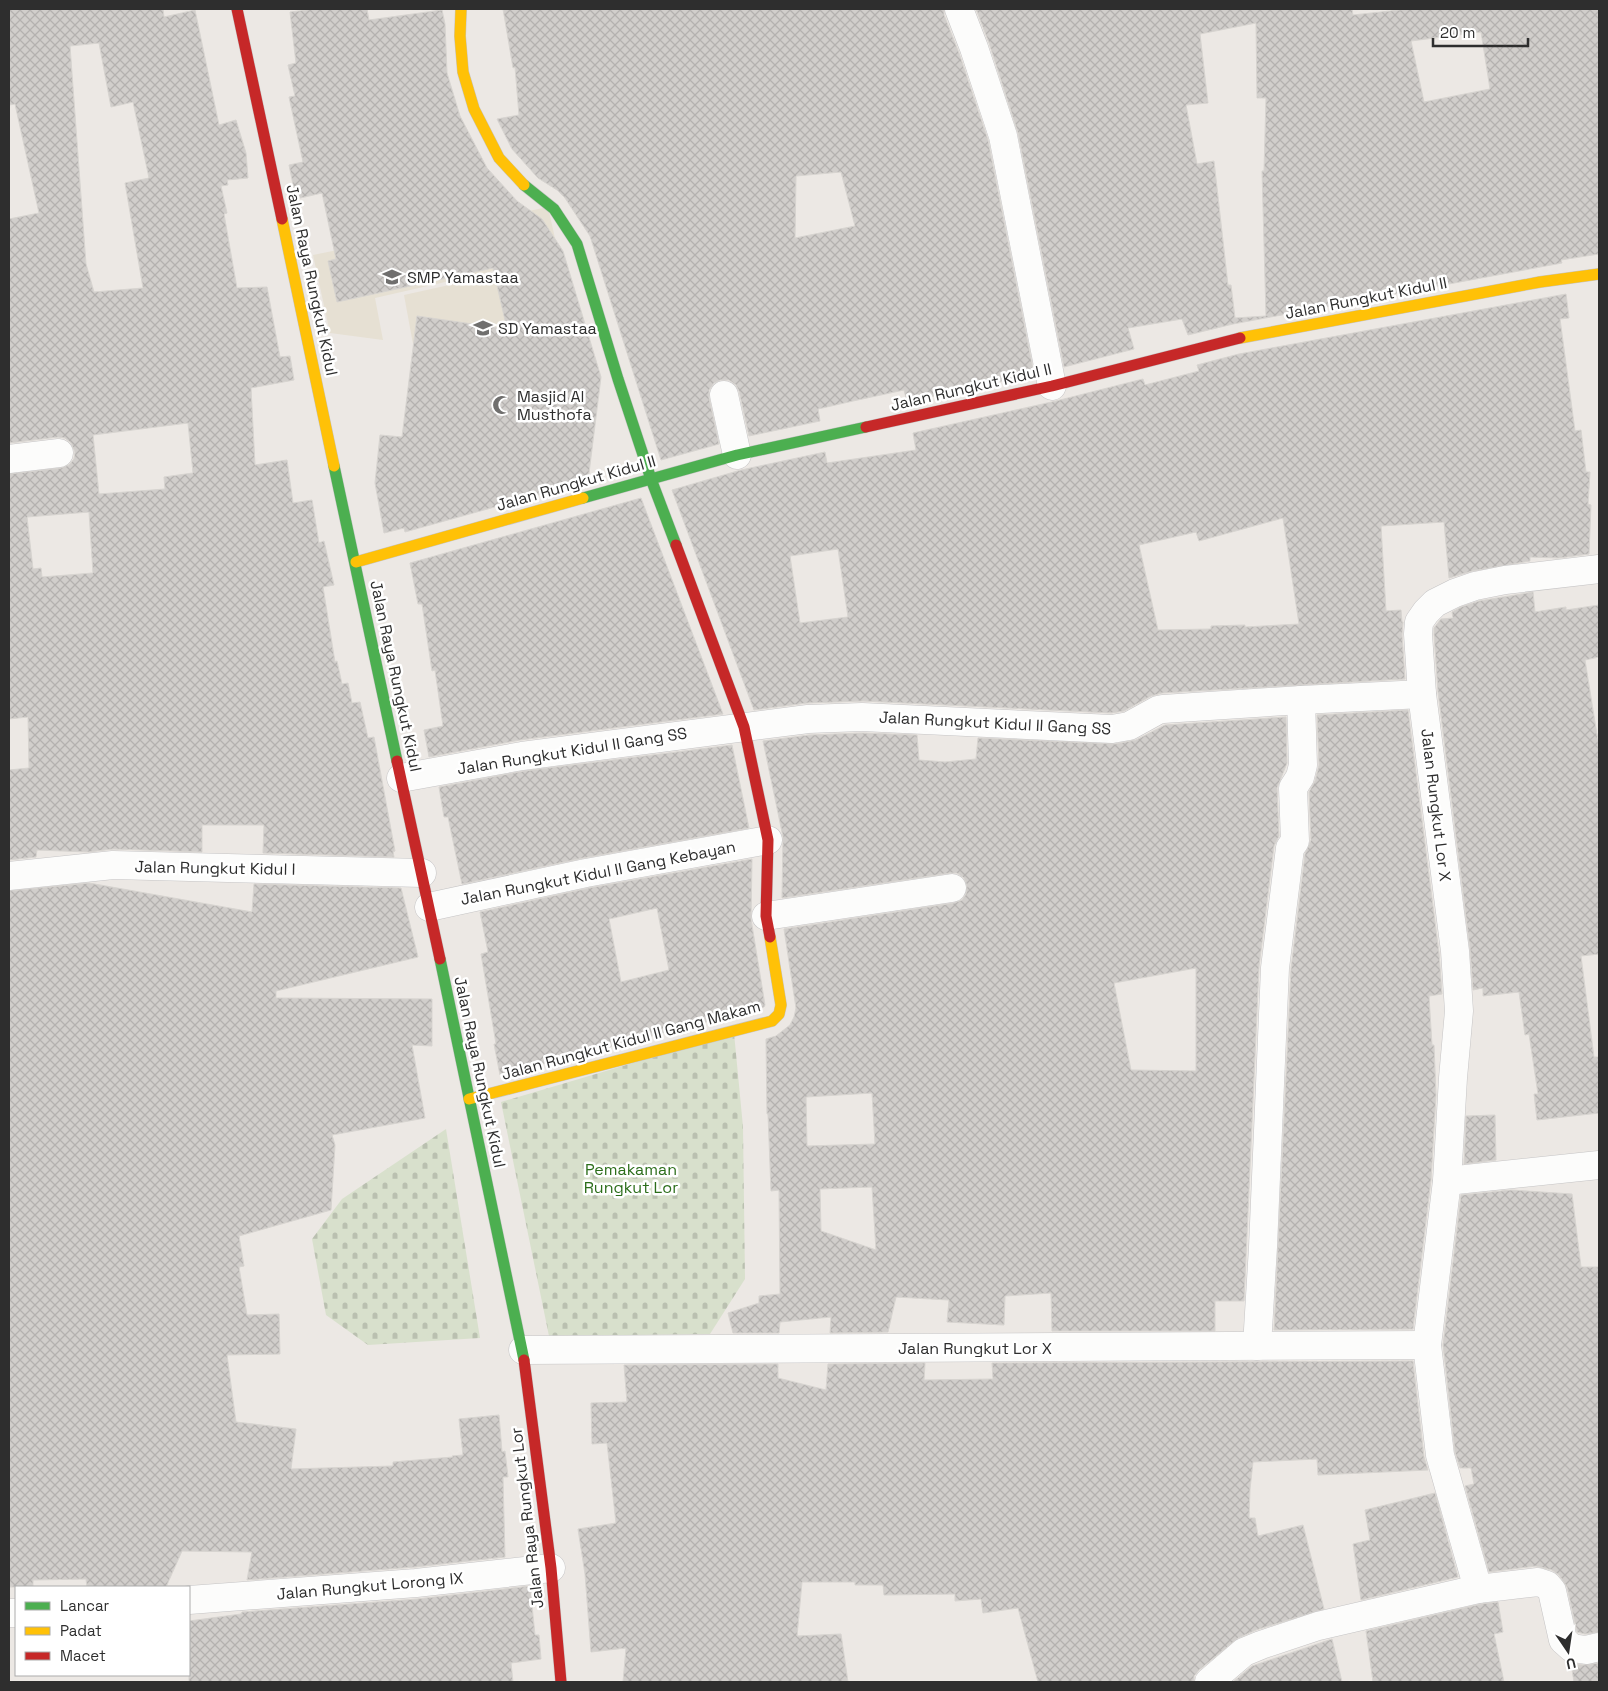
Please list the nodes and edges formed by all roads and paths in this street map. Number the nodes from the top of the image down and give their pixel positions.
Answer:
1 (237, 9) edge
2 (461, 9) edge
3 (959, 9) edge
4 (1599, 274) edge
5 (1052, 386) junction
6 (724, 395) dead end
7 (59, 453) dead end
8 (737, 455) junction
9 (9, 459) edge
10 (651, 479) junction
11 (356, 562) junction
12 (1599, 569) edge
13 (1422, 694) junction
14 (1301, 700) junction
15 (744, 727) junction
16 (401, 778) junction
17 (768, 840) junction
18 (422, 873) junction
19 (9, 876) edge
20 (952, 888) dead end
21 (429, 907) junction
22 (766, 916) junction
23 (469, 1099) junction
24 (1599, 1165) edge
25 (1448, 1182) junction
26 (1427, 1345) junction
27 (1257, 1346) junction
28 (523, 1350) junction
29 (551, 1568) junction
30 (1478, 1588) junction
31 (190, 1600) edge
32 (1599, 1647) edge
33 (562, 1682) edge
34 (1209, 1682) edge

1 - 11 street, Jalan Raya Rungkut Kidul
2 - 10 street
3 - 5 street
4 - 5 street, Jalan Rungkut Kidul II
5 - 8 street, Jalan Rungkut Kidul II
6 - 8 street
7 - 9 street
8 - 10 street, Jalan Rungkut Kidul II
10 - 11 street, Jalan Rungkut Kidul II
10 - 15 street
11 - 16 street, Jalan Raya Rungkut Kidul
12 - 13 street, Jalan Rungkut Lor X
13 - 14 street, Jalan Rungkut Kidul II Gang SS
13 - 25 street, Jalan Rungkut Lor X
14 - 15 street, Jalan Rungkut Kidul II Gang SS
14 - 27 street
15 - 16 street, Jalan Rungkut Kidul II Gang SS
15 - 17 street, Jalan Rungkut Kidul II Gang Makam
16 - 18 street, Jalan Raya Rungkut Kidul
17 - 21 street, Jalan Rungkut Kidul II Gang Kebayan
17 - 22 street, Jalan Rungkut Kidul II Gang Makam
18 - 19 street, Jalan Rungkut Kidul I
18 - 21 street, Jalan Raya Rungkut Kidul
20 - 22 street
21 - 23 street, Jalan Raya Rungkut Kidul
22 - 23 street, Jalan Rungkut Kidul II Gang Makam
23 - 28 street, Jalan Raya Rungkut Kidul
24 - 25 street
25 - 26 street, Jalan Rungkut Lor X
26 - 27 street, Jalan Rungkut Lor X
26 - 30 street, Jalan Rungkut Lor X
27 - 28 street, Jalan Rungkut Lor X
28 - 29 street, Jalan Raya Rungkut Lor
29 - 31 street, Jalan Rungkut Lorong IX
29 - 33 street, Jalan Raya Rungkut Lor
30 - 32 street
30 - 34 street

